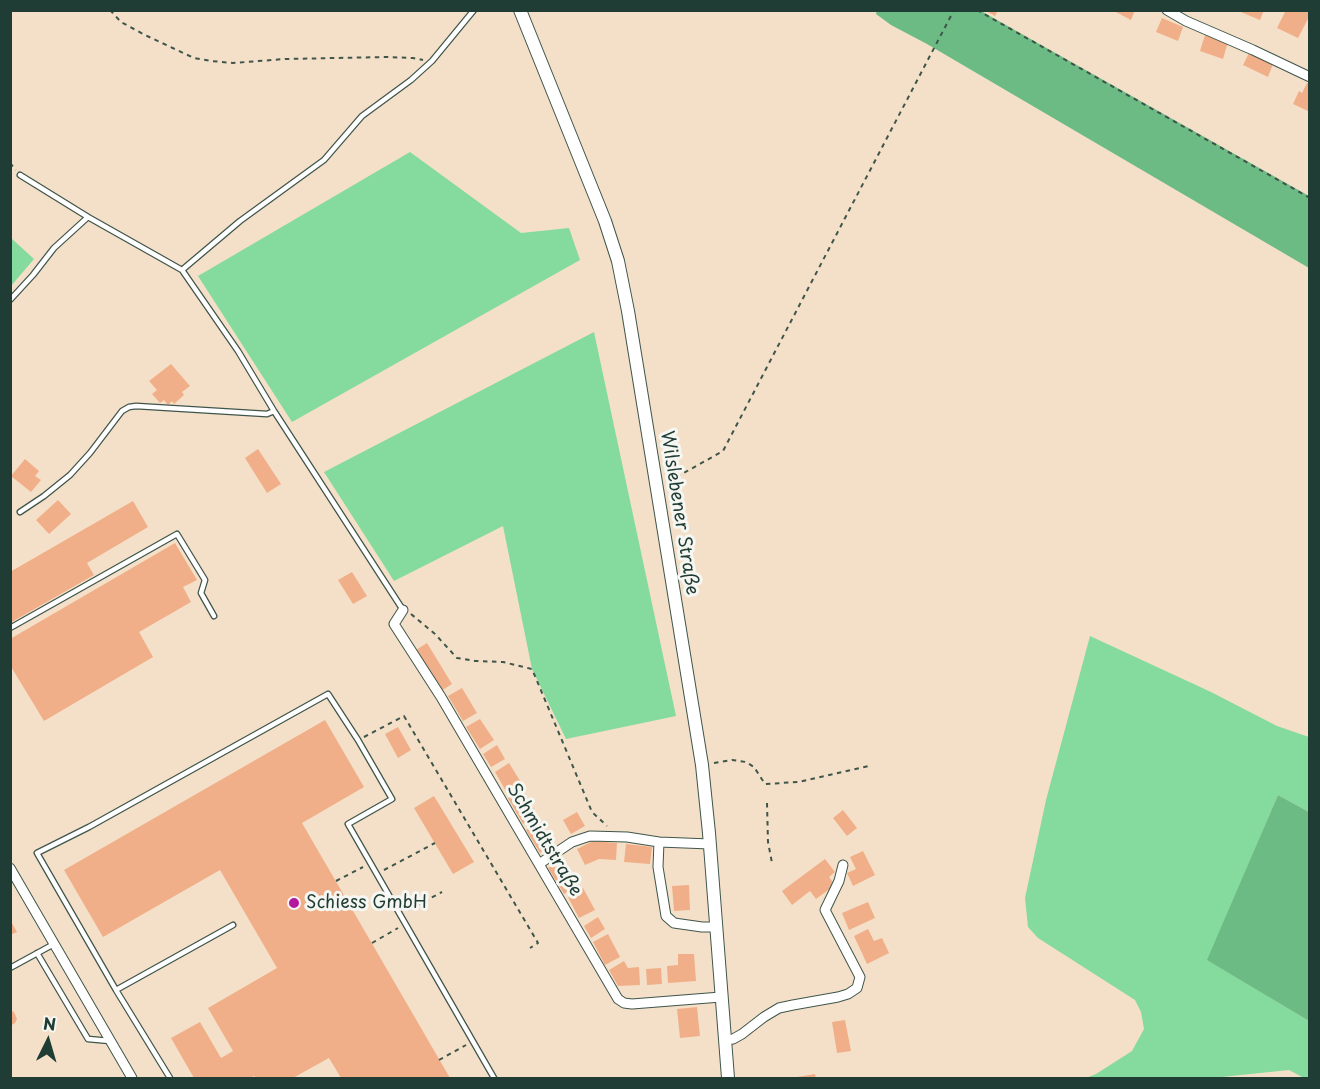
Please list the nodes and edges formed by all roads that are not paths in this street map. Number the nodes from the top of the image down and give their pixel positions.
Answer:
1 (474, 10) edge
2 (520, 10) edge
3 (1167, 10) edge
4 (1310, 77) edge
5 (20, 174) dead end
6 (88, 217) junction
7 (182, 270) junction
8 (10, 300) edge
9 (274, 411) junction
10 (20, 512) dead end
11 (403, 610) joint
12 (214, 616) dead end
13 (10, 628) edge
14 (709, 838) junction
15 (659, 842) junction
16 (539, 864) junction
17 (843, 865) dead end
18 (10, 868) edge
19 (232, 925) dead end
20 (716, 927) junction
21 (54, 944) junction
22 (37, 953) junction
23 (10, 969) edge
24 (116, 990) junction
25 (721, 998) junction
26 (725, 1040) junction
27 (110, 1041) junction
28 (132, 1078) edge
29 (170, 1078) edge
30 (494, 1078) edge
31 (728, 1078) edge

1 - 7 lane
2 - 14 street, Wilslebener Straße
3 - 4 street
5 - 6 lane
6 - 7 lane
6 - 8 lane
7 - 9 lane
9 - 10 lane
9 - 11 lane
11 - 16 street, Schmidtstraße
12 - 13 lane
14 - 15 street
14 - 20 street, Wilslebener Straße
15 - 16 street
15 - 20 street
16 - 25 street, Schmidtstraße
17 - 26 street
18 - 21 street
19 - 24 lane
20 - 25 street, Wilslebener Straße
21 - 22 lane
21 - 27 street
22 - 23 lane
22 - 27 lane
24 - 29 lane
24 - 30 lane
25 - 26 street, Wilslebener Straße
26 - 31 street, Wilslebener Straße
27 - 28 street

